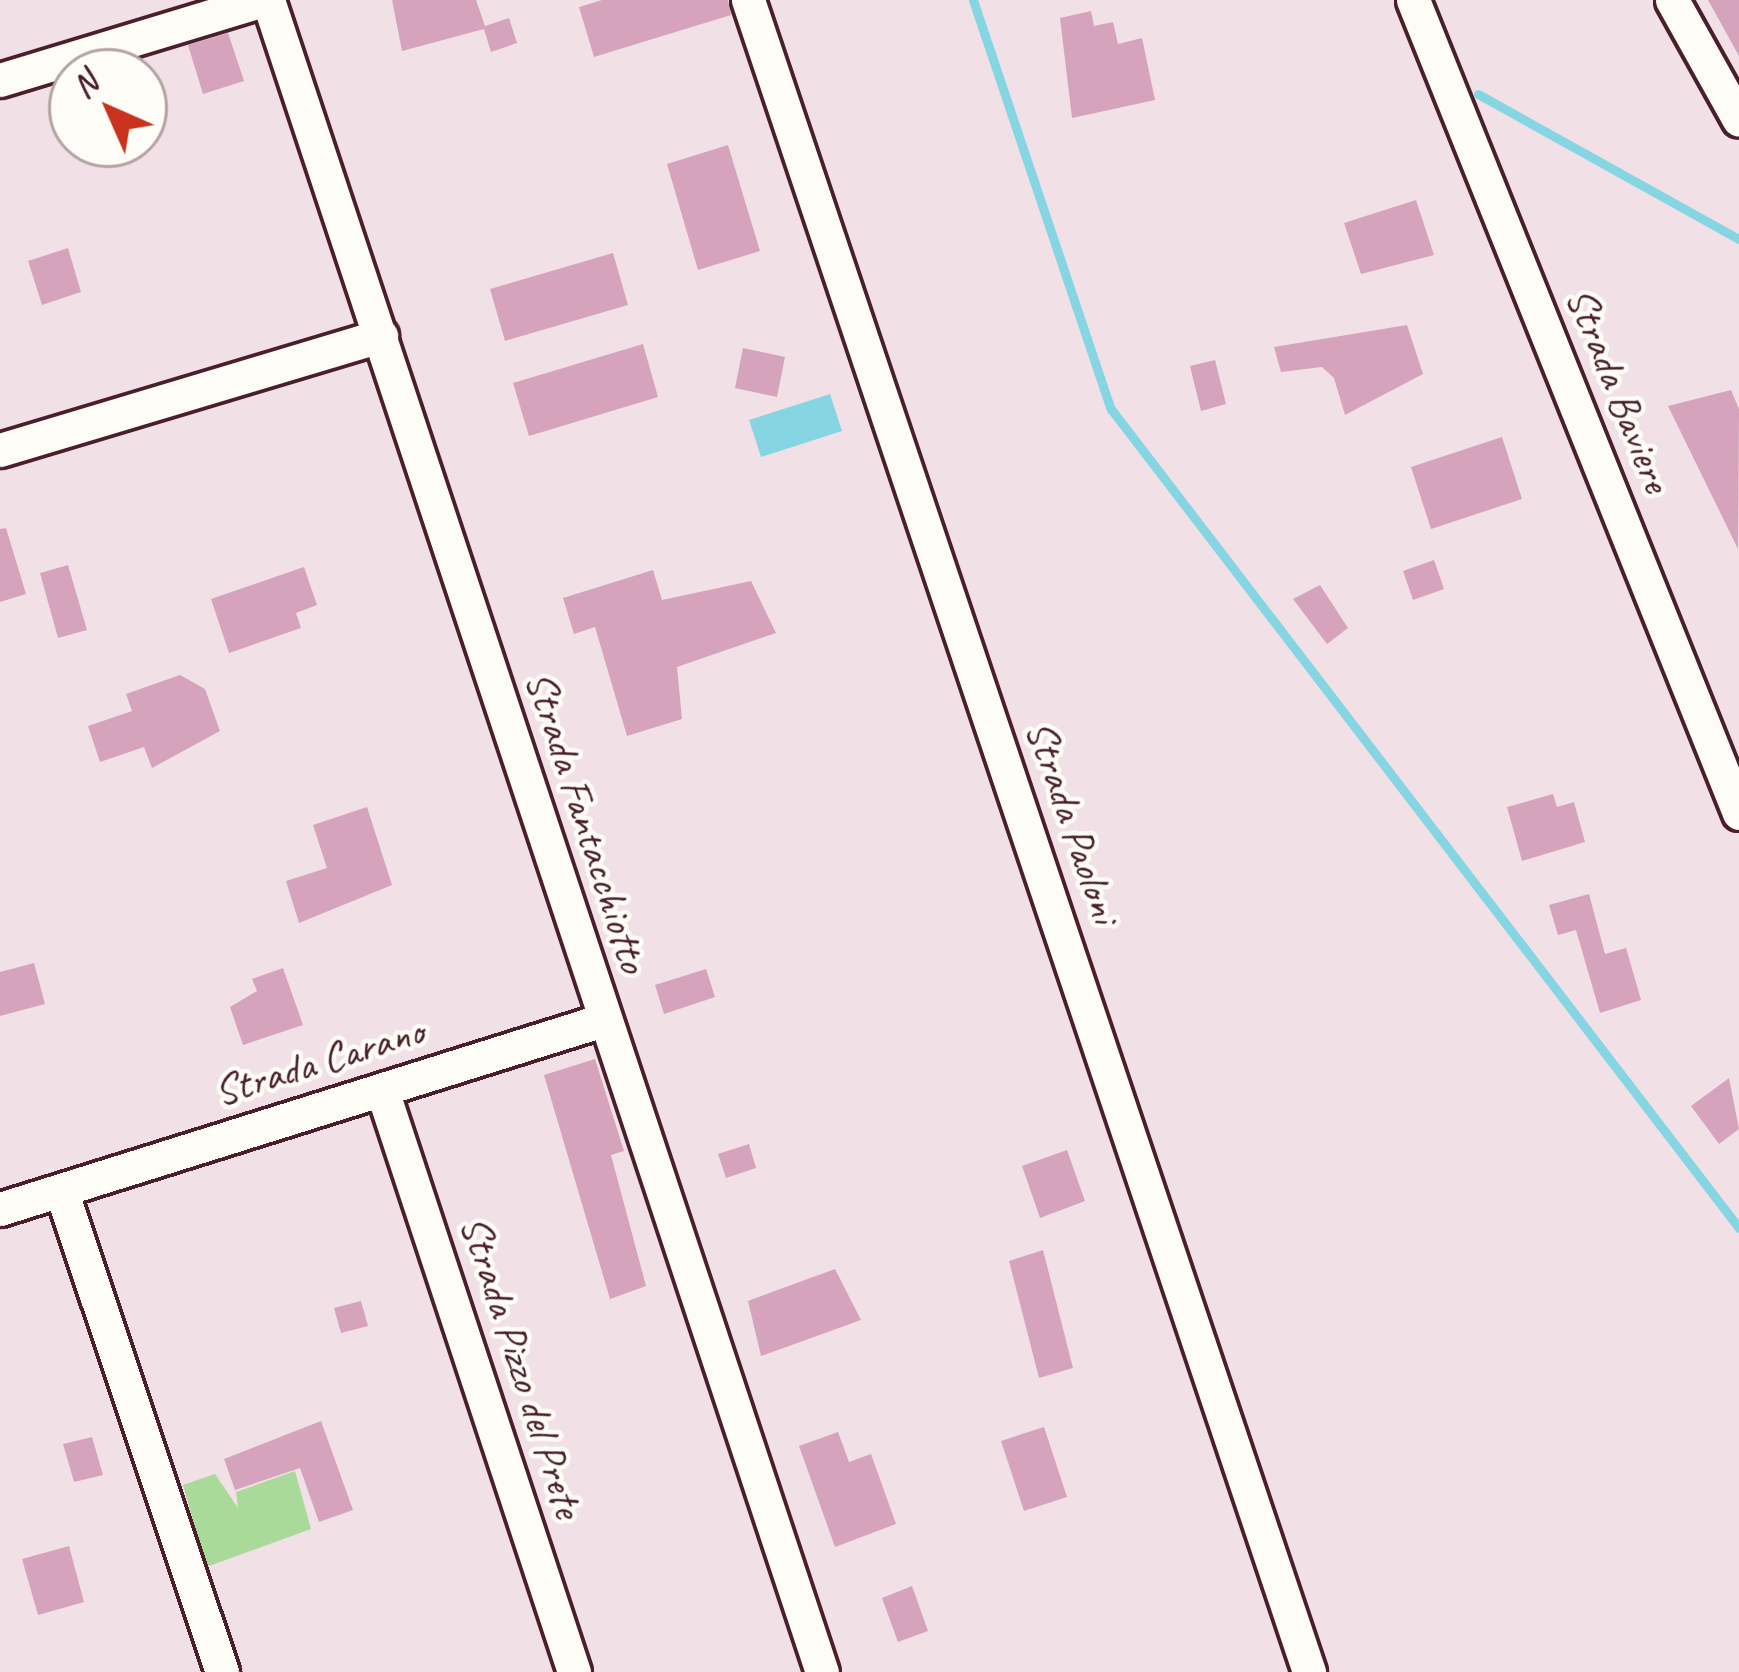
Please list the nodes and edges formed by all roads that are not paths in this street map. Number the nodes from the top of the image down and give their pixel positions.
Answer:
1 (266, 0) edge
2 (748, 0) edge
3 (1413, 0) edge
4 (1672, 0) edge
5 (0, 80) edge
6 (1739, 119) edge
7 (381, 336) junction
8 (0, 450) edge
9 (1739, 813) edge
10 (603, 1019) junction
11 (382, 1090) junction
12 (61, 1190) junction
13 (0, 1209) edge
14 (222, 1672) edge
15 (574, 1672) edge
16 (822, 1672) edge
17 (1309, 1672) edge

1 - 5 street
1 - 7 street, Strada Fantacchiotto
2 - 17 street, Strada Paoloni
3 - 9 street, Strada Baviere
4 - 6 street
7 - 8 street
7 - 10 street, Strada Fantacchiotto
10 - 11 street, Strada Carano
10 - 16 street, Strada Fantacchiotto
11 - 12 street, Strada Carano
11 - 15 street, Strada Pizzo del Prete
12 - 13 street, Strada Carano
12 - 14 street

